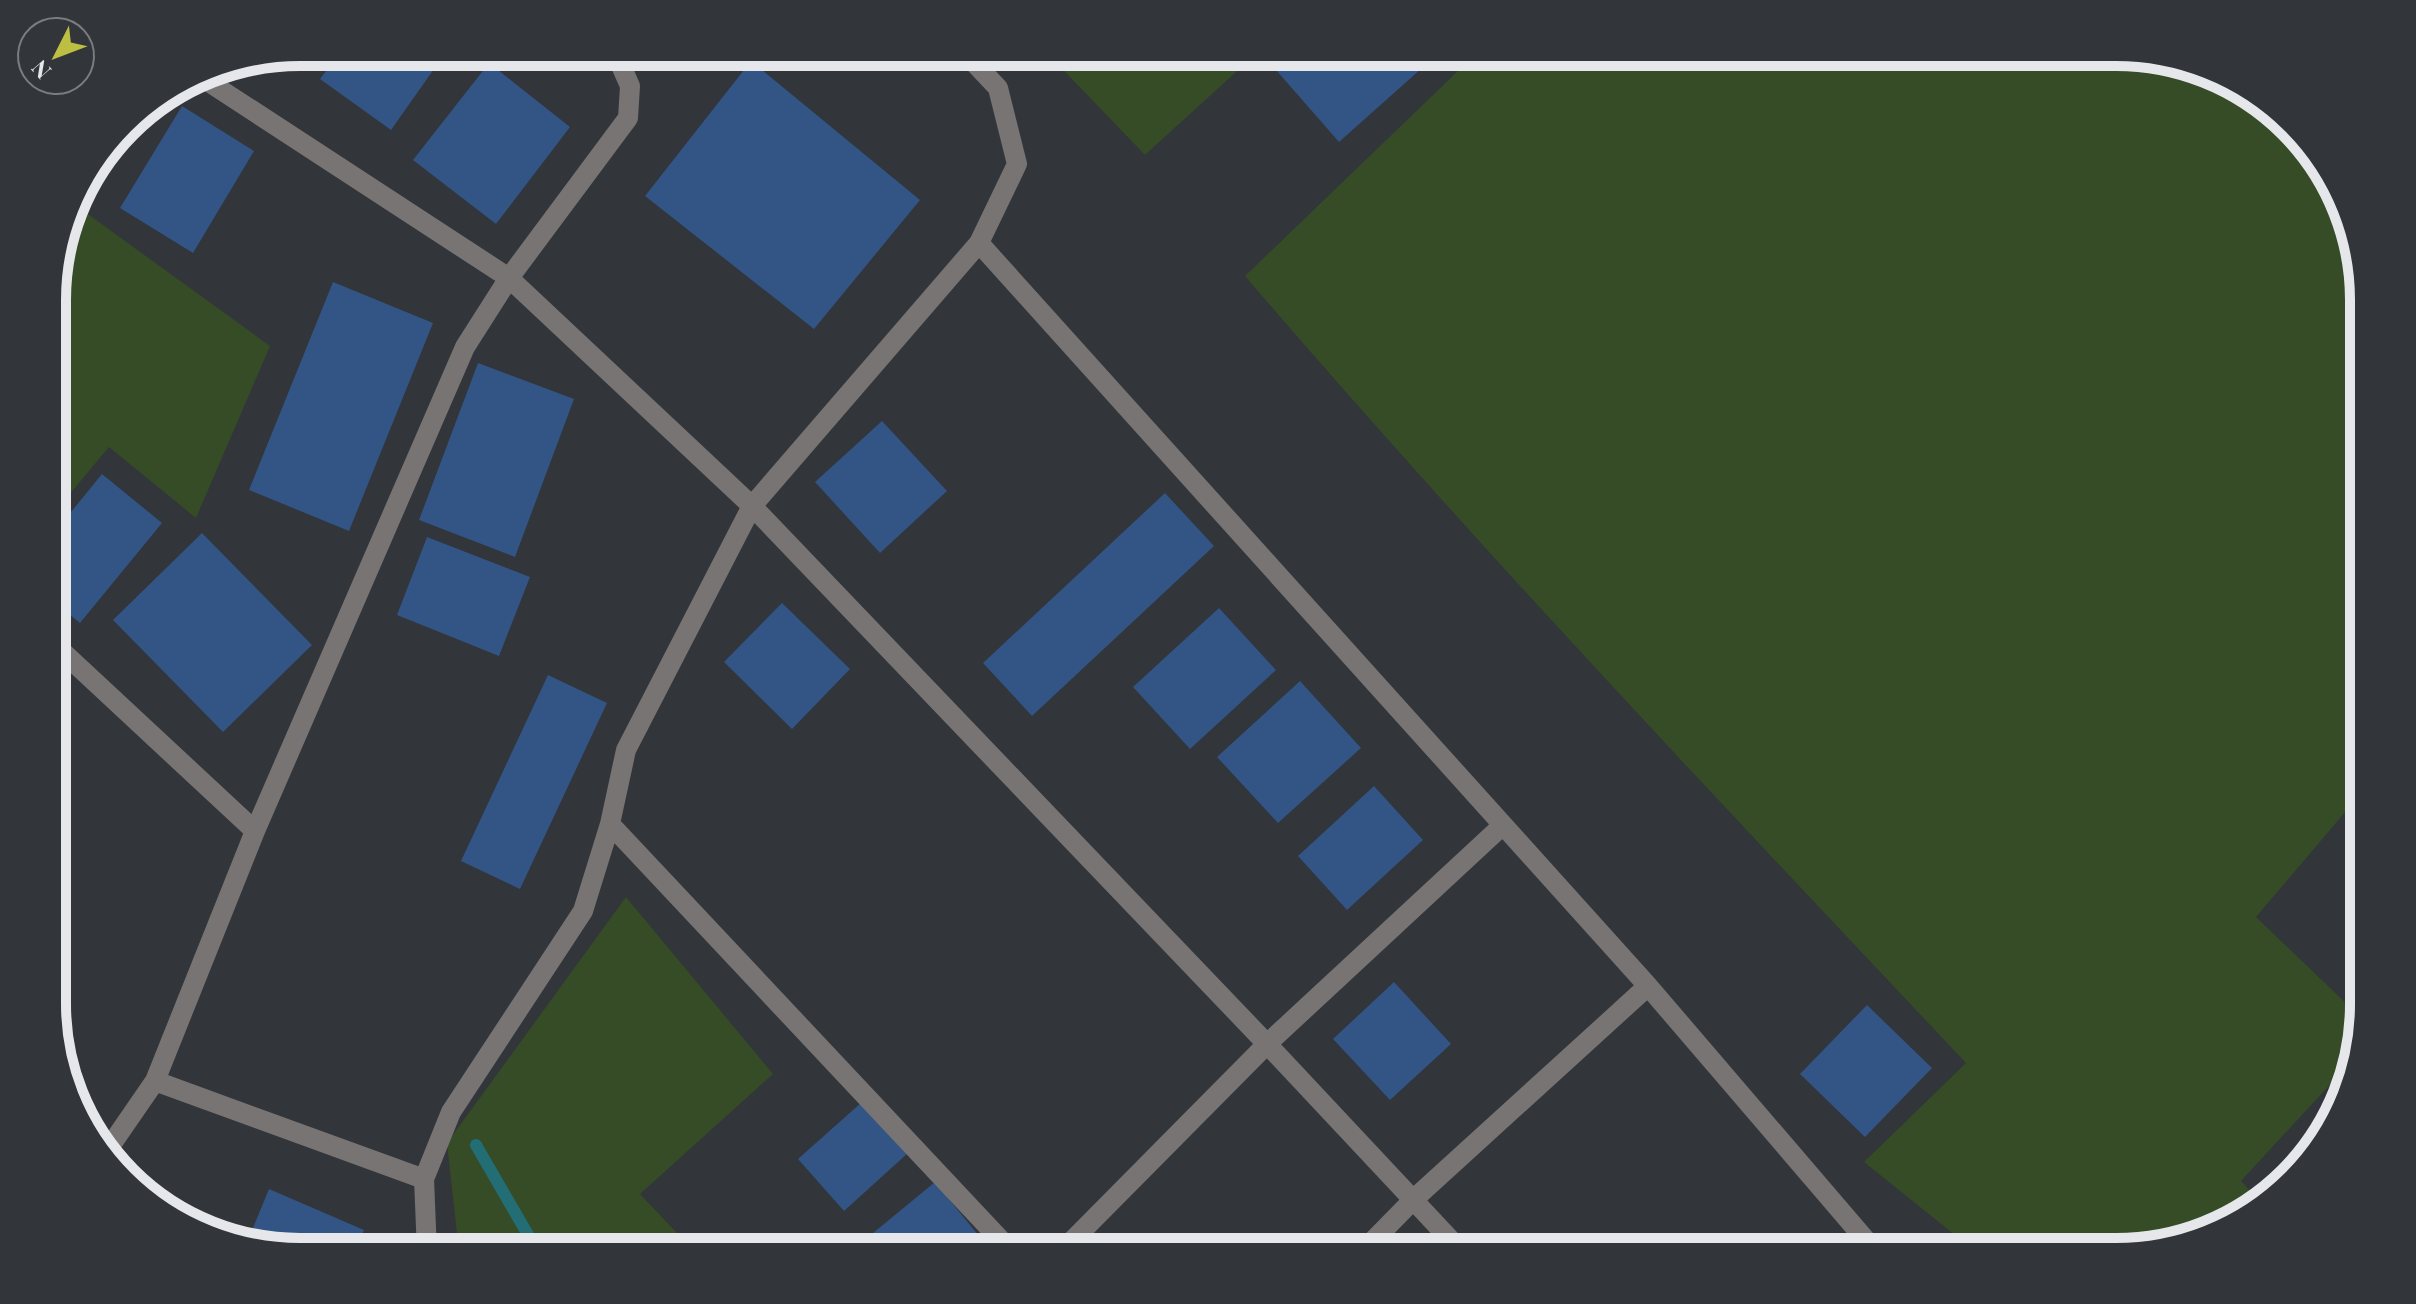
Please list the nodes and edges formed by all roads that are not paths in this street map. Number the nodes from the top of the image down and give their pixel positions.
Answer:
1 (621, 66) edge
2 (977, 66) edge
3 (212, 84) edge
4 (979, 243) junction
5 (509, 278) junction
6 (752, 506) junction
7 (66, 656) edge
8 (610, 824) junction
9 (1503, 825) junction
10 (255, 831) junction
11 (1648, 986) junction
12 (1267, 1044) junction
13 (155, 1081) junction
14 (112, 1143) edge
15 (424, 1179) junction
16 (1414, 1199) junction
17 (1376, 1237) edge
18 (1449, 1237) edge
19 (1863, 1237) edge
20 (426, 1238) edge
21 (998, 1238) edge
22 (1075, 1238) edge

1 - 5 street
2 - 4 street
3 - 5 street
4 - 6 street
4 - 9 street
5 - 6 street
5 - 10 street
6 - 8 street
6 - 12 street
7 - 10 street
8 - 15 street
8 - 21 street
9 - 11 street
9 - 12 street
10 - 13 street
11 - 16 street
11 - 19 street
12 - 16 street
12 - 22 street
13 - 14 street
13 - 15 street
15 - 20 street
16 - 17 street
16 - 18 street

